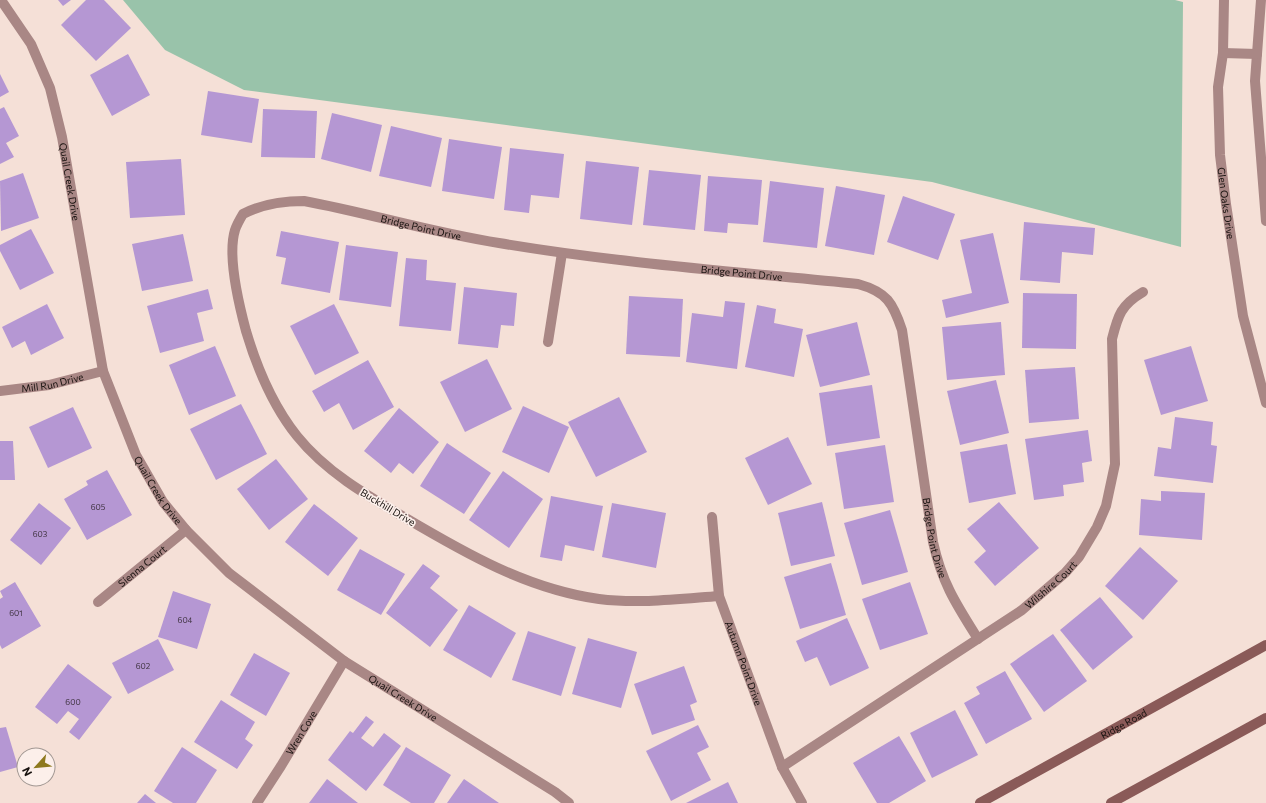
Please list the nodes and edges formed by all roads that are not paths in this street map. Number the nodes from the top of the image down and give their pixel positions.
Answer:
1 (1, 0) edge
2 (1224, 0) edge
3 (1261, 0) edge
4 (1223, 53) junction
5 (1257, 54) junction
6 (243, 214) joint
7 (1266, 221) edge
8 (562, 253) junction
9 (1143, 292) dead end
10 (548, 342) dead end
11 (103, 371) junction
12 (0, 391) edge
13 (1266, 403) edge
14 (712, 516) dead end
15 (186, 530) junction
16 (719, 596) junction
17 (98, 602) dead end
18 (978, 639) junction
19 (1266, 645) edge
20 (344, 661) junction
21 (1266, 718) edge
22 (782, 767) junction
23 (257, 803) edge
24 (569, 803) edge
25 (802, 803) edge
26 (980, 803) edge
27 (1111, 803) edge

1 - 11 street, Quail Creek Drive
2 - 4 street, Glen Oaks Drive
3 - 5 street
4 - 5 street
4 - 13 street, Glen Oaks Drive
5 - 7 street
6 - 8 street, Bridge Point Drive
6 - 16 street, Buckhill Drive
8 - 10 street
8 - 18 street, Bridge Point Drive
9 - 18 street, Wilshire Court
11 - 12 street, Mill Run Drive
11 - 15 street, Quail Creek Drive
14 - 16 street, Autumn Point Drive
15 - 17 street, Sienna Court
15 - 20 street, Quail Creek Drive
16 - 22 street, Autumn Point Drive
18 - 22 street, Wilshire Court
19 - 26 main road, Ridge Road
20 - 23 street, Wren Cove
20 - 24 street, Quail Creek Drive
21 - 27 main road
22 - 25 street, Autumn Point Drive

